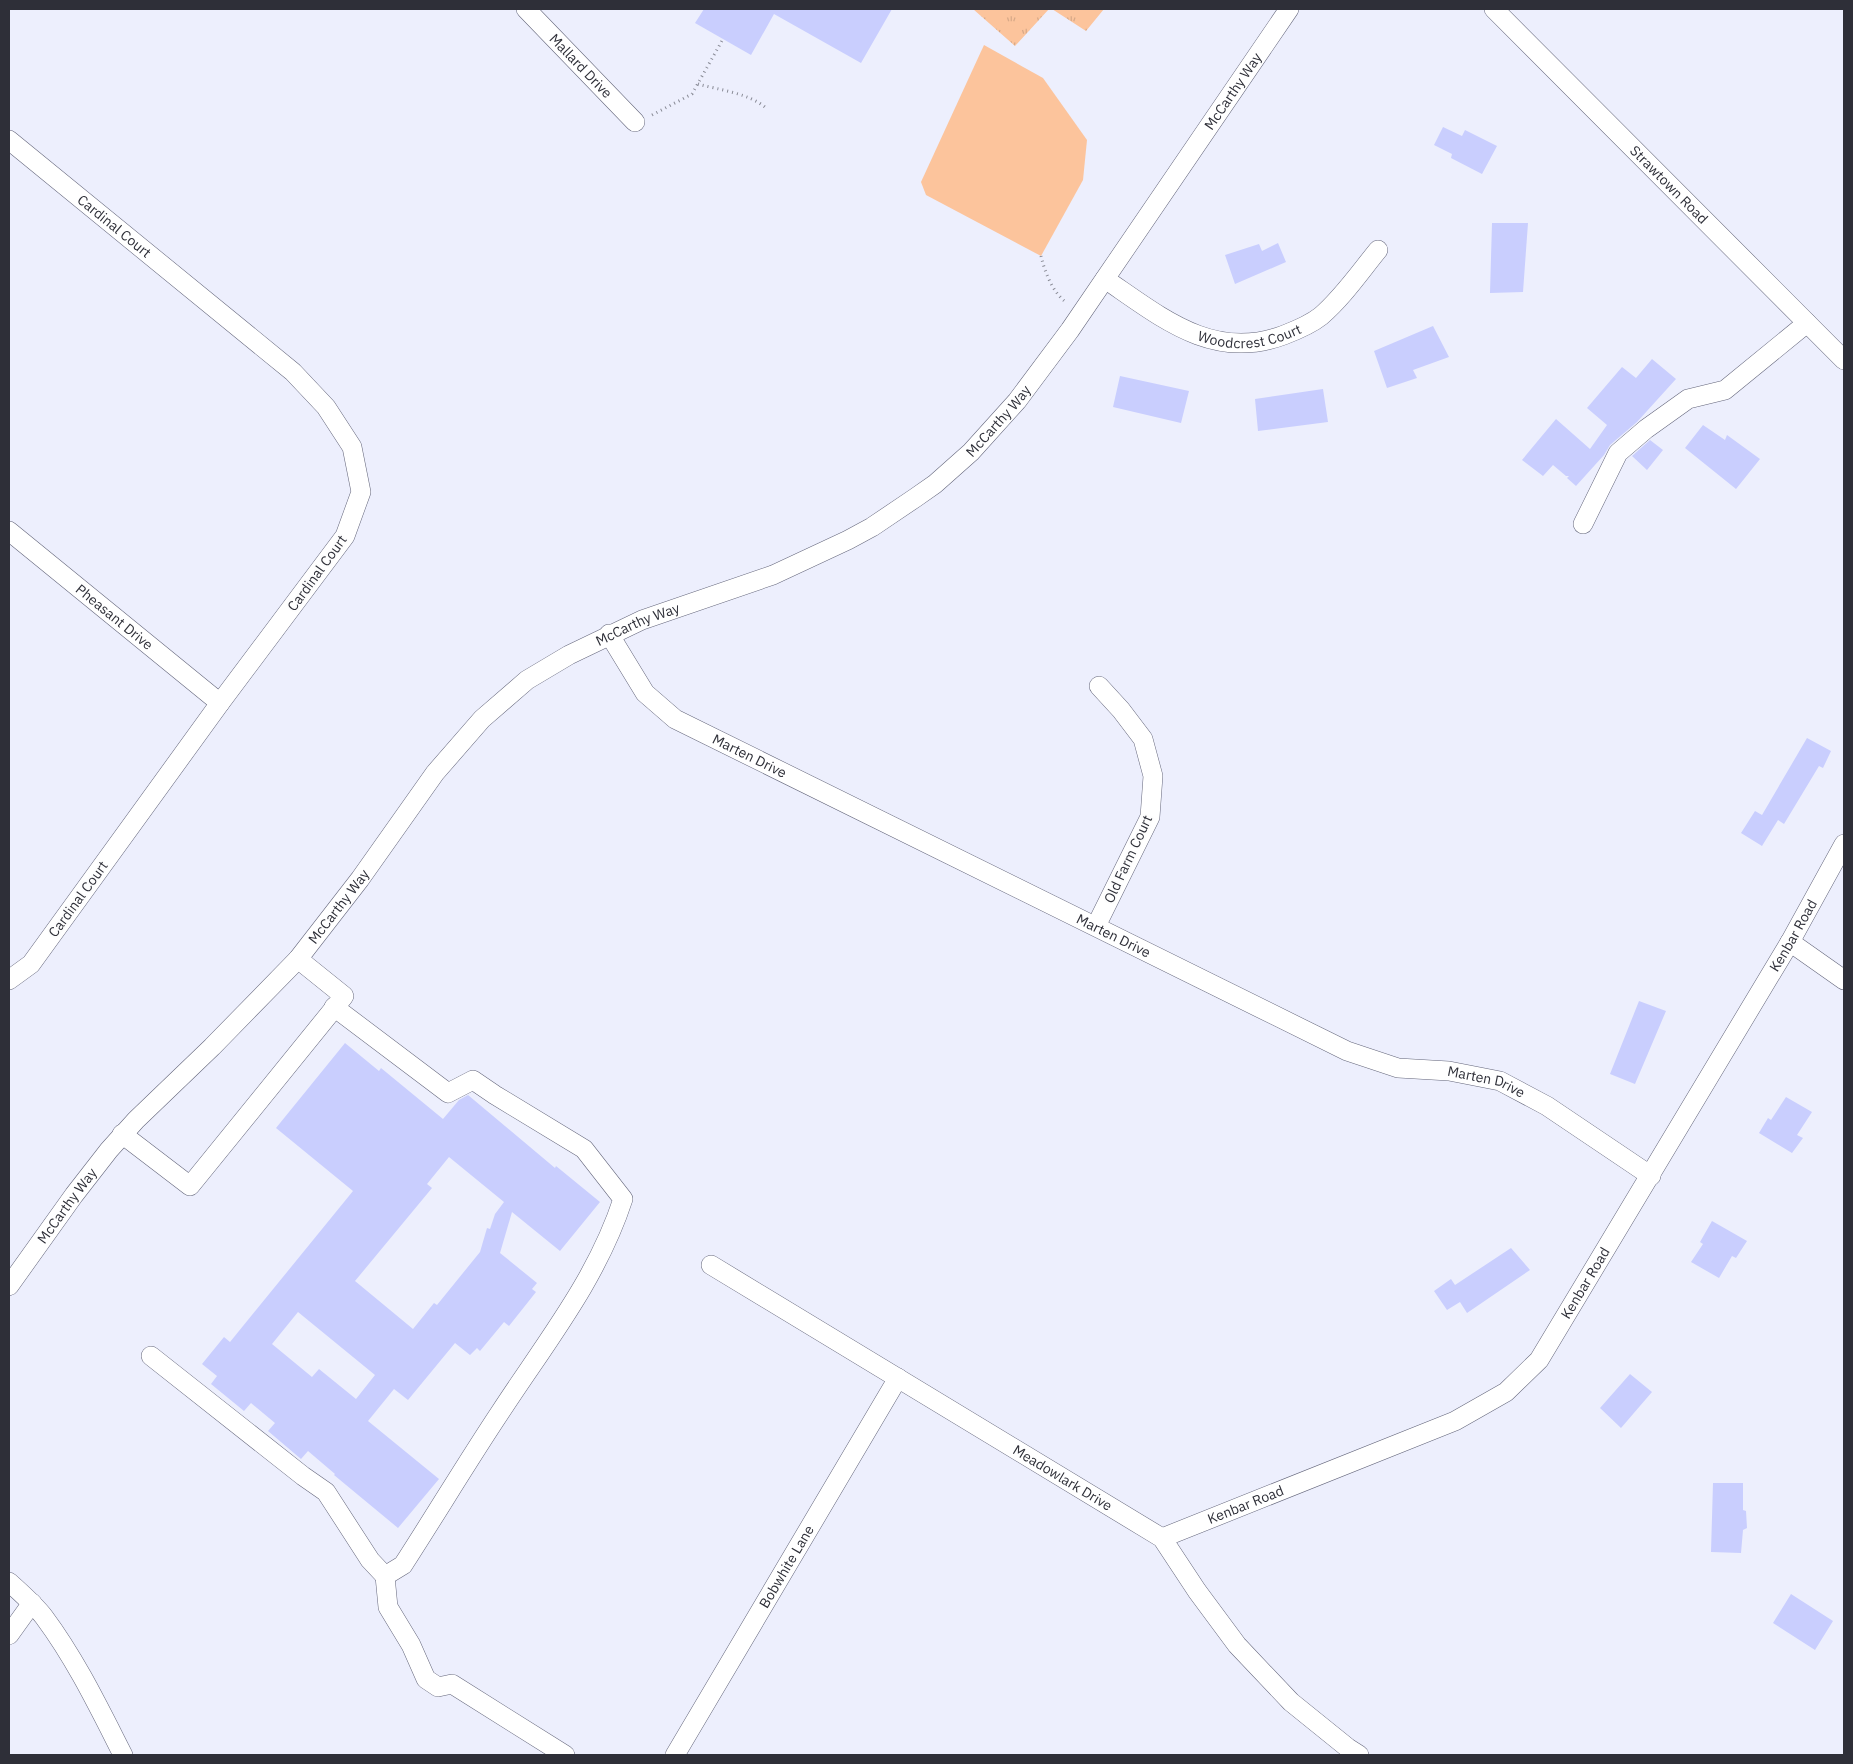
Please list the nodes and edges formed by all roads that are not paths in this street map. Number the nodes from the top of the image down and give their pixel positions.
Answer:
1 (526, 9) edge
2 (1289, 9) edge
3 (1494, 9) edge
4 (635, 122) road end
5 (9, 140) edge
6 (1378, 250) dead end
7 (1105, 279) junction
8 (1807, 323) junction
9 (1844, 360) edge
10 (1583, 524) dead end
11 (9, 531) edge
12 (610, 634) junction
13 (1099, 686) dead end
14 (220, 703) junction
15 (1844, 844) edge
16 (1096, 926) junction
17 (1790, 942) junction
18 (298, 959) junction
19 (9, 980) edge
20 (1844, 980) edge
21 (334, 1007) junction
22 (122, 1134) junction
23 (1651, 1176) junction
24 (711, 1265) dead end
25 (9, 1286) edge
26 (151, 1356) dead end
27 (898, 1378) junction
28 (1162, 1538) junction
29 (385, 1576) junction
30 (9, 1582) edge
31 (32, 1603) junction
32 (9, 1635) edge
33 (1351, 1753) edge
34 (123, 1755) edge
35 (565, 1755) edge
36 (675, 1755) edge

1 - 4 street, Mallard Drive
2 - 7 street, McCarthy Way
3 - 8 street, Strawtown Road
5 - 14 street, Cardinal Court
6 - 7 street, Woodcrest Court
7 - 12 street, McCarthy Way
8 - 9 street, Strawtown Road
8 - 10 street
11 - 14 street, Pheasant Drive
12 - 16 street, Marten Drive
12 - 18 street, McCarthy Way
13 - 16 street, Old Farm Court
14 - 19 street, Cardinal Court
15 - 17 street, Kenbar Road
16 - 23 street, Marten Drive
17 - 20 street
17 - 23 street, Kenbar Road
18 - 21 street
18 - 22 street, McCarthy Way
21 - 22 street
21 - 29 street
22 - 25 street, McCarthy Way
23 - 28 street, Kenbar Road
24 - 27 street, Meadowlark Drive
26 - 29 street
27 - 28 street, Meadowlark Drive
27 - 36 street, Bobwhite Lane
28 - 33 street, Meadowlark Drive
29 - 35 street
30 - 31 street
31 - 32 street
31 - 34 street

